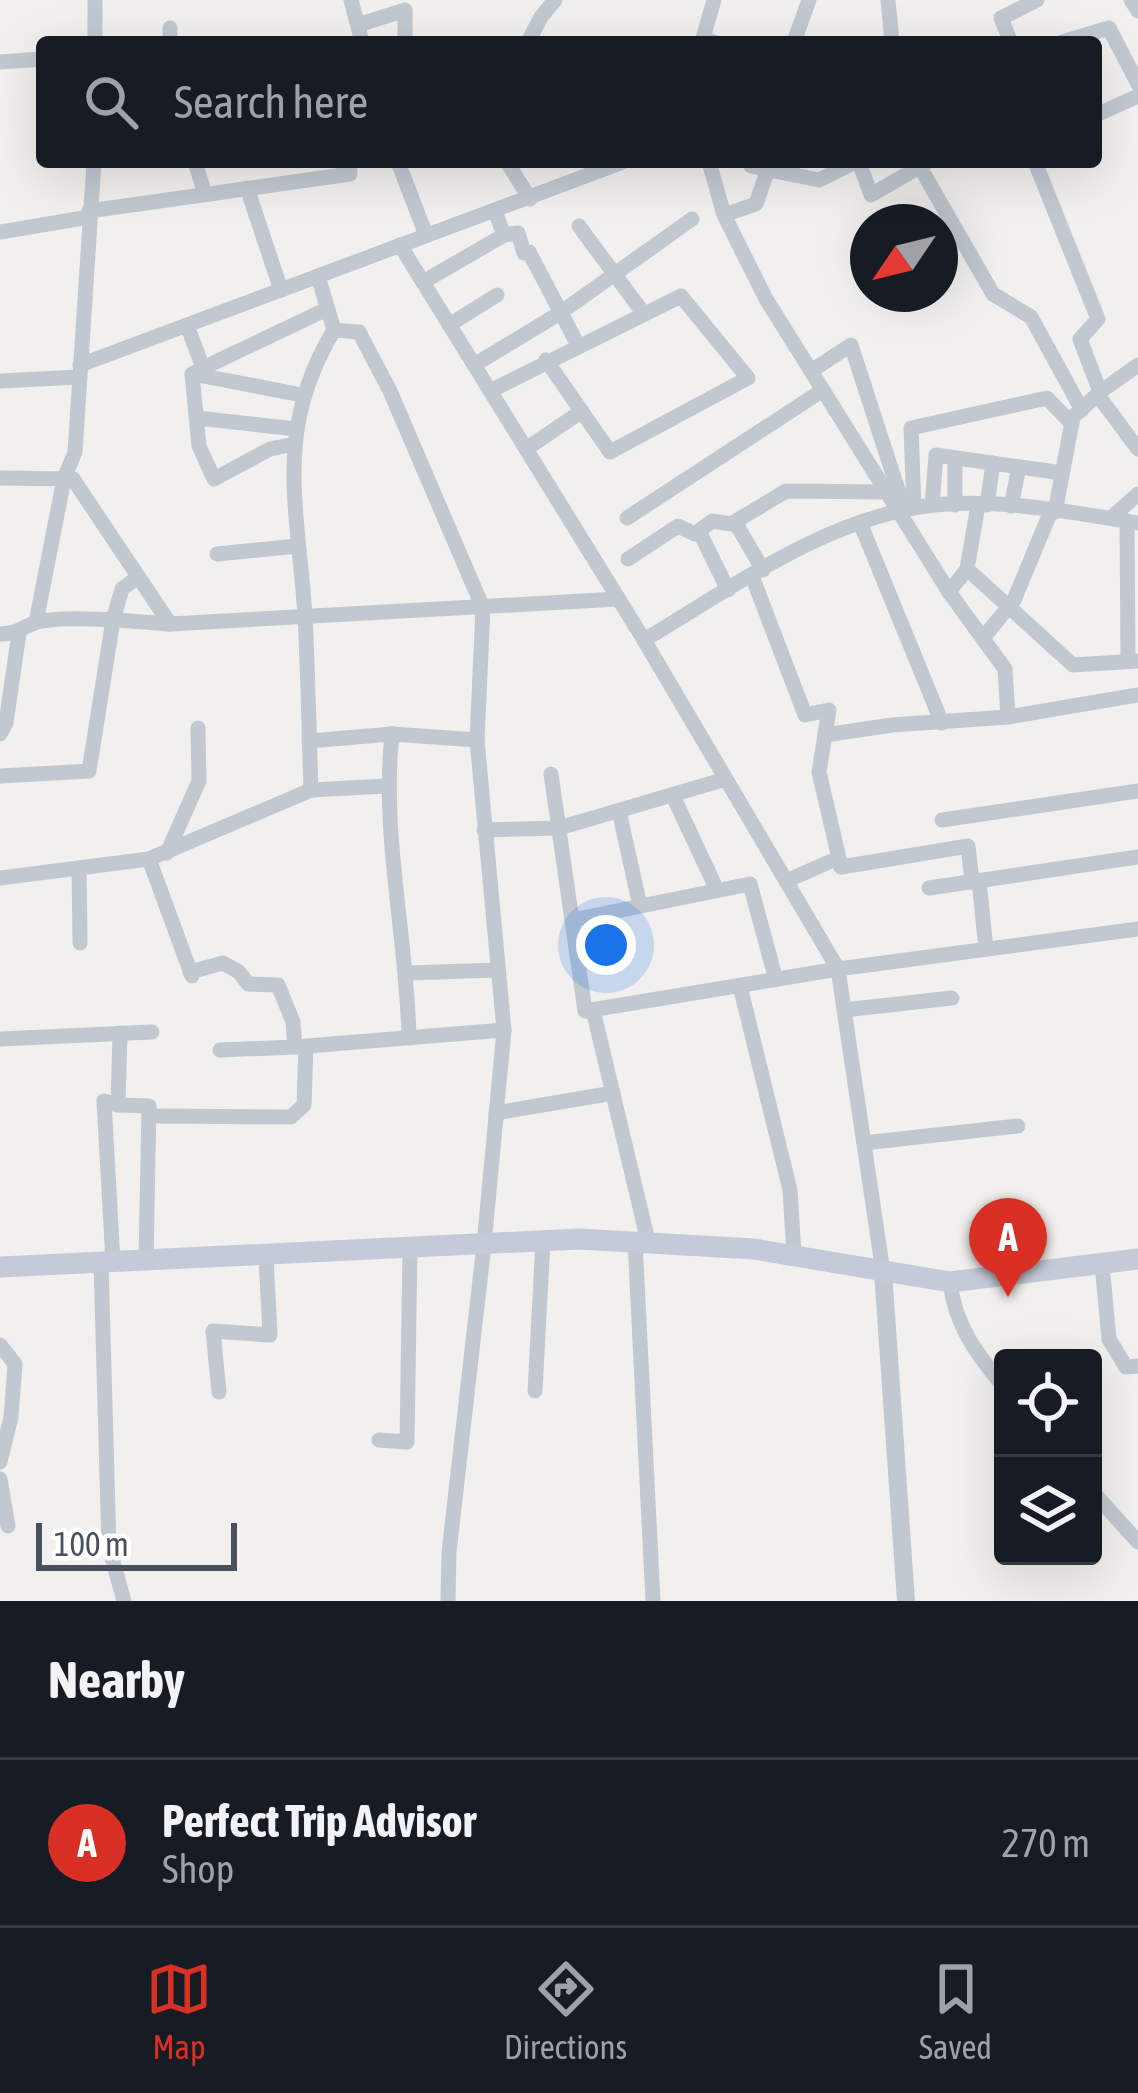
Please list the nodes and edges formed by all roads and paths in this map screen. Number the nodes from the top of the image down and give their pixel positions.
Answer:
1 (95, 0) edge
2 (351, 0) edge
3 (555, 0) edge
4 (714, 0) edge
5 (809, 0) edge
6 (888, 0) edge
7 (1037, 0) edge
8 (1131, 0) edge
9 (1138, 11) edge
10 (360, 34) edge
11 (95, 36) edge
12 (405, 36) edge
13 (531, 36) edge
14 (705, 36) edge
15 (796, 36) edge
16 (891, 36) edge
17 (1007, 36) edge
18 (1082, 36) edge
19 (36, 59) edge
20 (0, 62) edge
21 (1138, 85) edge
22 (1138, 96) edge
23 (1102, 112) edge
24 (93, 168) edge
25 (197, 168) edge
26 (350, 168) edge
27 (400, 168) edge
28 (511, 168) edge
29 (608, 168) edge
30 (711, 168) edge
31 (844, 168) edge
32 (860, 168) edge
33 (915, 168) edge
34 (923, 168) edge
35 (1038, 168) edge
36 (768, 169) joint
37 (247, 188) junction
38 (205, 194) junction
39 (530, 199) junction
40 (495, 211) junction
41 (89, 214) junction
42 (724, 215) junction
43 (692, 219) dead end
44 (579, 226) dead end
45 (0, 232) edge
46 (426, 235) junction
47 (503, 236) junction
48 (400, 245) junction
49 (615, 274) junction
50 (318, 276) junction
51 (423, 282) junction
52 (280, 290) junction
53 (497, 295) dead end
54 (327, 309) junction
55 (560, 313) junction
56 (644, 314) junction
57 (187, 325) junction
58 (449, 325) junction
59 (334, 330) junction
60 (578, 345) junction
61 (546, 360) junction
62 (474, 365) junction
63 (1138, 365) edge
64 (79, 371) junction
65 (197, 371) junction
66 (811, 371) junction
67 (0, 380) edge
68 (823, 390) junction
69 (490, 391) junction
70 (1098, 393) junction
71 (302, 395) junction
72 (582, 411) junction
73 (1077, 417) junction
74 (197, 418) junction
75 (295, 436) junction
76 (526, 449) junction
77 (1138, 449) edge
78 (955, 458) junction
79 (992, 463) junction
80 (1019, 467) junction
81 (1062, 473) junction
82 (0, 478) edge
83 (64, 479) junction
84 (888, 492) junction
85 (1138, 494) edge
86 (932, 505) junction
87 (955, 505) junction
88 (982, 505) junction
89 (1011, 506) junction
90 (907, 510) junction
91 (1053, 511) junction
92 (627, 518) dead end
93 (1125, 521) edge
94 (735, 522) junction
95 (861, 524) junction
96 (699, 531) junction
97 (298, 546) junction
98 (217, 554) dead end
99 (628, 559) dead end
100 (967, 568) junction
101 (758, 573) junction
102 (138, 577) junction
103 (728, 590) junction
104 (949, 592) junction
105 (618, 599) junction
106 (1009, 607) junction
107 (483, 608) junction
108 (305, 614) junction
109 (113, 620) junction
110 (36, 622) junction
111 (170, 624) junction
112 (19, 633) junction
113 (0, 634) edge
114 (984, 637) junction
115 (644, 640) junction
116 (1133, 661) edge
117 (1138, 695) edge
118 (1008, 717) junction
119 (941, 723) junction
120 (198, 728) dead end
121 (0, 734) edge
122 (392, 734) junction
123 (825, 735) junction
124 (476, 740) junction
125 (309, 741) junction
126 (551, 773) dead end
127 (0, 776) edge
128 (726, 779) junction
129 (386, 786) junction
130 (311, 790) junction
131 (1138, 791) edge
132 (673, 796) junction
133 (619, 811) junction
134 (942, 820) dead end
135 (559, 828) junction
136 (484, 830) junction
137 (167, 853) junction
138 (1138, 857) edge
139 (149, 859) junction
140 (841, 867) junction
141 (79, 868) junction
142 (0, 878) edge
143 (786, 880) junction
144 (975, 881) junction
145 (929, 888) dead end
146 (717, 890) junction
147 (640, 906) junction
148 (572, 920) junction
149 (1138, 929) edge
150 (80, 943) dead end
151 (986, 949) junction
152 (838, 969) junction
153 (497, 970) junction
154 (408, 974) junction
155 (776, 980) junction
156 (740, 986) junction
157 (952, 998) dead end
158 (593, 1010) junction
159 (844, 1010) junction
160 (503, 1030) junction
161 (152, 1032) dead end
162 (120, 1033) junction
163 (410, 1038) junction
164 (0, 1039) edge
165 (301, 1046) junction
166 (220, 1051) dead end
167 (613, 1093) junction
168 (118, 1105) junction
169 (496, 1113) junction
170 (149, 1116) junction
171 (1018, 1126) dead end
172 (864, 1143) junction
173 (543, 1241) junction
174 (641, 1241) junction
175 (484, 1245) junction
176 (410, 1249) junction
177 (794, 1254) junction
178 (266, 1256) junction
179 (1138, 1259) edge
180 (146, 1261) junction
181 (107, 1263) junction
182 (1102, 1264) junction
183 (0, 1267) edge
184 (883, 1272) junction
185 (950, 1282) junction
186 (0, 1346) edge
187 (1138, 1366) edge
188 (994, 1375) edge
189 (535, 1390) dead end
190 (219, 1392) dead end
191 (379, 1440) dead end
192 (0, 1462) edge
193 (0, 1479) edge
194 (1102, 1502) edge
195 (8, 1526) dead end
196 (1138, 1541) edge
197 (124, 1601) edge
198 (448, 1601) edge
199 (653, 1601) edge
200 (906, 1601) edge

1 - 11 street
2 - 10 street
3 - 13 street
4 - 14 street
5 - 15 street
6 - 16 street
7 - 17 street
8 - 9 street
10 - 12 street
18 - 21 street
19 - 20 street
22 - 23 street
24 - 41 street
25 - 38 street
26 - 37 street
27 - 46 street
28 - 39 street
29 - 39 street
30 - 42 street
31 - 36 street
32 - 33 street
34 - 73 street
35 - 70 street
36 - 42 street
37 - 38 street
37 - 52 street
38 - 41 street
39 - 40 street
40 - 46 street
40 - 47 street
41 - 45 street
41 - 64 street
42 - 66 street
43 - 49 street
44 - 49 street
46 - 48 street
47 - 51 street
47 - 55 street
48 - 50 street
48 - 51 street
49 - 55 street
49 - 56 street
50 - 52 street
50 - 54 street
51 - 58 street
52 - 57 street
53 - 58 street
54 - 59 street
54 - 65 street
55 - 60 street
55 - 62 street
56 - 60 street
56 - 72 street
57 - 64 street
57 - 65 street
58 - 62 street
59 - 71 street
59 - 107 street
60 - 61 street
61 - 69 street
61 - 72 street
62 - 69 street
63 - 70 street
64 - 67 street
64 - 83 street
65 - 71 street
65 - 74 street
66 - 68 street
66 - 90 street
68 - 84 street
68 - 92 street
69 - 76 street
70 - 73 street
70 - 77 street
71 - 75 street
72 - 76 street
73 - 81 street
73 - 90 street
74 - 75 street
74 - 75 street
75 - 97 street
76 - 105 street
78 - 79 street
78 - 86 street
78 - 87 street
79 - 80 street
79 - 88 street
80 - 81 street
80 - 89 street
81 - 91 street
82 - 83 street
83 - 102 street
83 - 110 street
84 - 90 street
84 - 94 street
85 - 93 street
86 - 87 street
86 - 90 street
87 - 88 street
88 - 89 street
88 - 100 street
89 - 91 street
90 - 95 street
90 - 104 street
91 - 93 street
91 - 106 street
93 - 116 street
94 - 96 street
94 - 101 street
95 - 101 street
95 - 119 street
96 - 99 street
96 - 103 street
97 - 98 street
97 - 108 street
100 - 104 street
100 - 106 street
101 - 103 street
101 - 123 street
102 - 109 street
102 - 111 street
103 - 115 street
104 - 114 street
105 - 107 street
105 - 115 street
106 - 114 street
106 - 116 street
107 - 108 street
107 - 124 street
108 - 111 street
108 - 125 street
109 - 110 street
109 - 111 street
109 - 127 street
110 - 112 street
112 - 113 street
112 - 121 street
114 - 118 street
115 - 128 street
117 - 118 street
118 - 119 street
119 - 123 street
120 - 137 street
122 - 124 street
122 - 125 street
122 - 129 street
123 - 140 street
124 - 136 street
125 - 130 street
126 - 135 street
128 - 132 street
128 - 143 street
129 - 130 street
129 - 154 street
130 - 137 street
131 - 134 street
132 - 133 street
132 - 146 street
133 - 135 street
133 - 147 street
135 - 136 street
135 - 148 street
136 - 153 street
137 - 139 street
138 - 144 street
139 - 141 street
139 - 165 street
140 - 143 street
140 - 144 street
141 - 142 street
141 - 150 street
143 - 152 street
144 - 145 street
144 - 151 street
146 - 147 street
146 - 155 street
147 - 148 street
148 - 158 street
149 - 151 street
151 - 152 street
152 - 155 street
152 - 159 street
153 - 154 street
153 - 160 street
154 - 163 street
155 - 156 street
156 - 158 street
156 - 177 street
157 - 159 street
158 - 167 street
159 - 172 street
160 - 163 street
160 - 169 street
161 - 162 street
162 - 164 street
162 - 168 street
163 - 165 street
165 - 166 street
165 - 170 street
167 - 169 street
167 - 174 street
168 - 170 street
168 - 181 street
169 - 175 street
170 - 180 street
171 - 172 street
172 - 184 street
173 - 174 main road
173 - 175 main road
173 - 189 street
174 - 177 main road
174 - 199 street
175 - 176 main road
175 - 198 street
176 - 178 main road
176 - 191 street
177 - 184 main road
178 - 180 main road
178 - 190 street
179 - 182 main road
180 - 181 main road
181 - 183 main road
181 - 197 street
182 - 185 main road
182 - 187 street
184 - 185 main road
184 - 200 street
185 - 188 street
186 - 192 street
193 - 195 street
194 - 196 street

